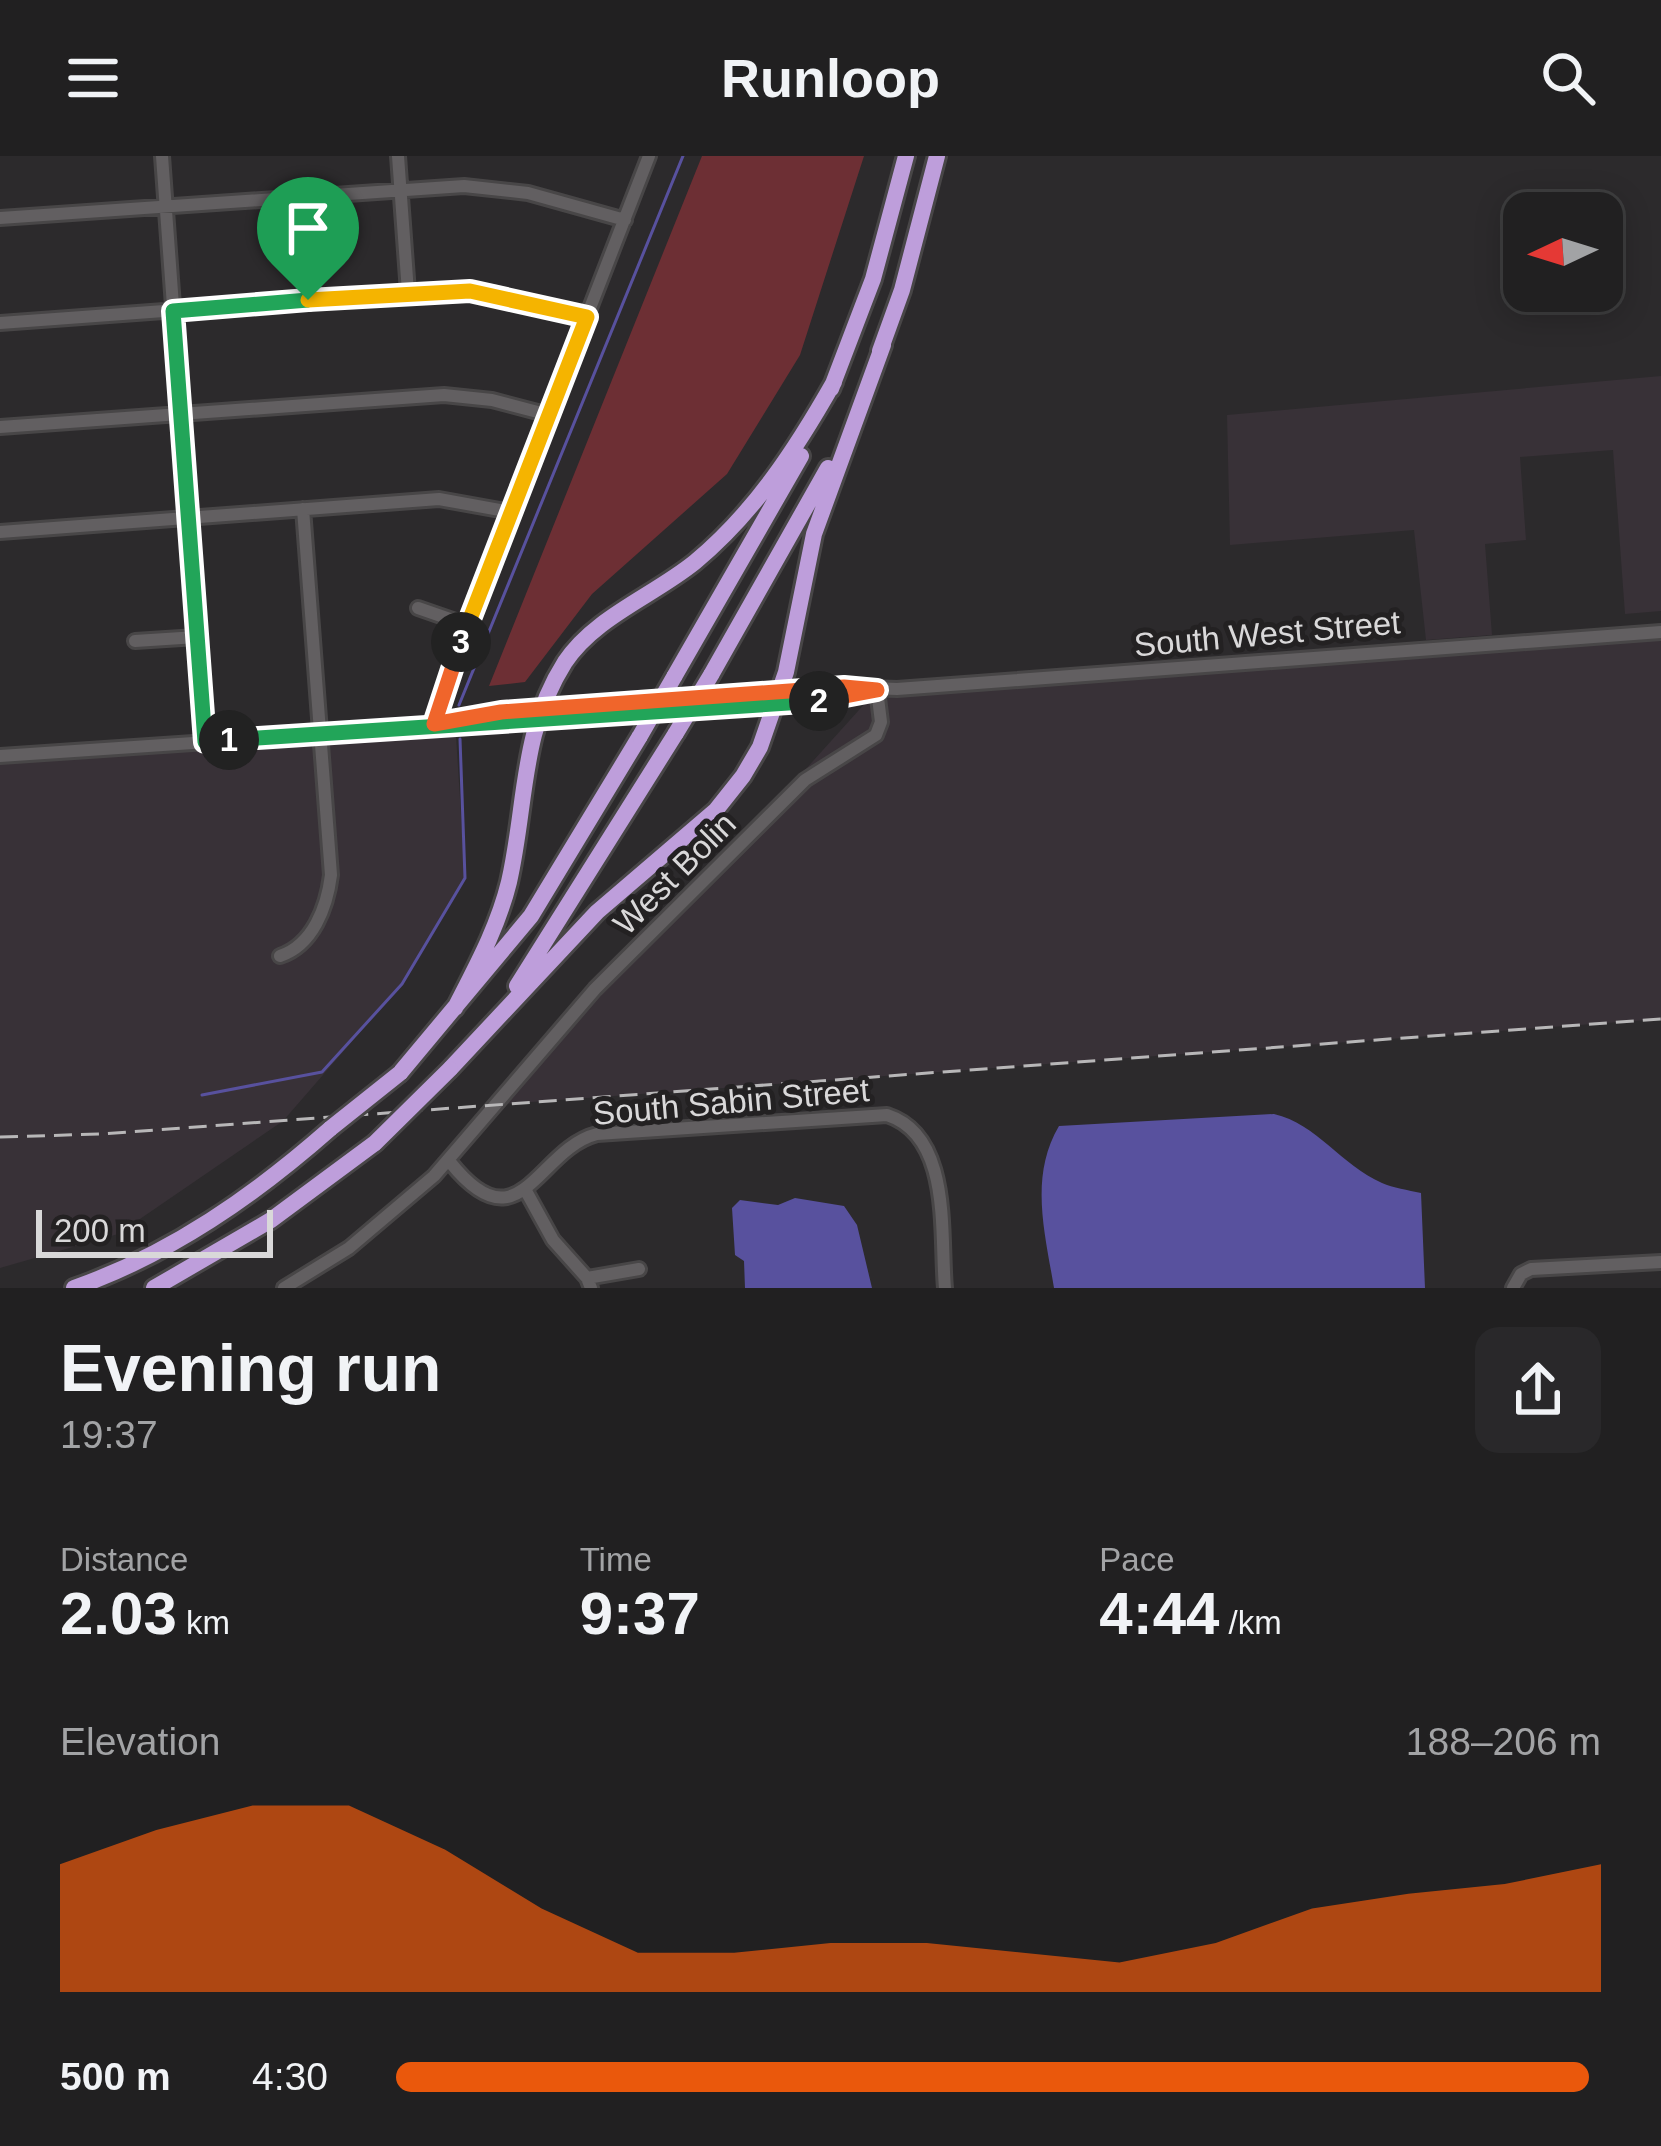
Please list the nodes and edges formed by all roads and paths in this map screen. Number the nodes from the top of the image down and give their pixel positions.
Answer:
1 (162, 156) edge
2 (398, 156) edge
3 (649, 156) edge
4 (906, 156) edge
5 (937, 156) edge
6 (400, 188) junction
7 (166, 206) junction
8 (0, 218) edge
9 (625, 220) junction
10 (408, 292) junction
11 (173, 311) junction
12 (587, 317) junction
13 (0, 323) edge
14 (883, 345) junction
15 (834, 382) junction
16 (181, 413) junction
17 (549, 415) junction
18 (0, 427) edge
19 (303, 509) junction
20 (511, 512) junction
21 (189, 518) junction
22 (0, 532) edge
23 (418, 608) dead end
24 (467, 625) junction
25 (1661, 632) edge
26 (197, 637) junction
27 (135, 641) dead end
28 (877, 690) junction
29 (777, 698) junction
30 (536, 716) junction
31 (434, 724) junction
32 (320, 733) junction
33 (205, 742) junction
34 (0, 756) edge
35 (280, 956) dead end
36 (455, 1008) junction
37 (485, 1031) junction
38 (450, 1162) junction
39 (526, 1191) junction
40 (1661, 1262) edge
41 (639, 1269) dead end
42 (589, 1283) edge
43 (74, 1288) edge
44 (154, 1288) edge
45 (284, 1288) edge
46 (945, 1288) edge
47 (1513, 1288) edge

1 - 7 street
2 - 6 street
3 - 9 street
4 - 15 highway
5 - 14 highway
6 - 7 street
6 - 9 street
6 - 10 street
7 - 8 street
7 - 11 street
9 - 12 street
10 - 11 street
10 - 12 street
11 - 13 street
11 - 16 street
12 - 17 street
14 - 29 highway
14 - 37 highway, bridge
15 - 30 highway
15 - 36 highway, bridge
16 - 17 street
16 - 18 street
16 - 21 street
17 - 20 street
19 - 20 street
19 - 21 street
19 - 32 street
20 - 24 street
21 - 22 street
21 - 26 street
23 - 24 street
24 - 31 street
25 - 28 street, South West Street
26 - 27 street
26 - 33 street
28 - 29 street, South West Street
28 - 38 street, West Bolin
29 - 30 street, South West Street
29 - 37 highway
30 - 31 street, South West Street
30 - 36 highway
31 - 32 street, South West Street
32 - 33 street, South West Street
32 - 35 street
33 - 34 street, South West Street
36 - 43 highway, bridge
37 - 44 highway, bridge
38 - 39 street
38 - 45 street
39 - 42 street
39 - 46 street, South Sabin Street
40 - 47 street
41 - 42 street

